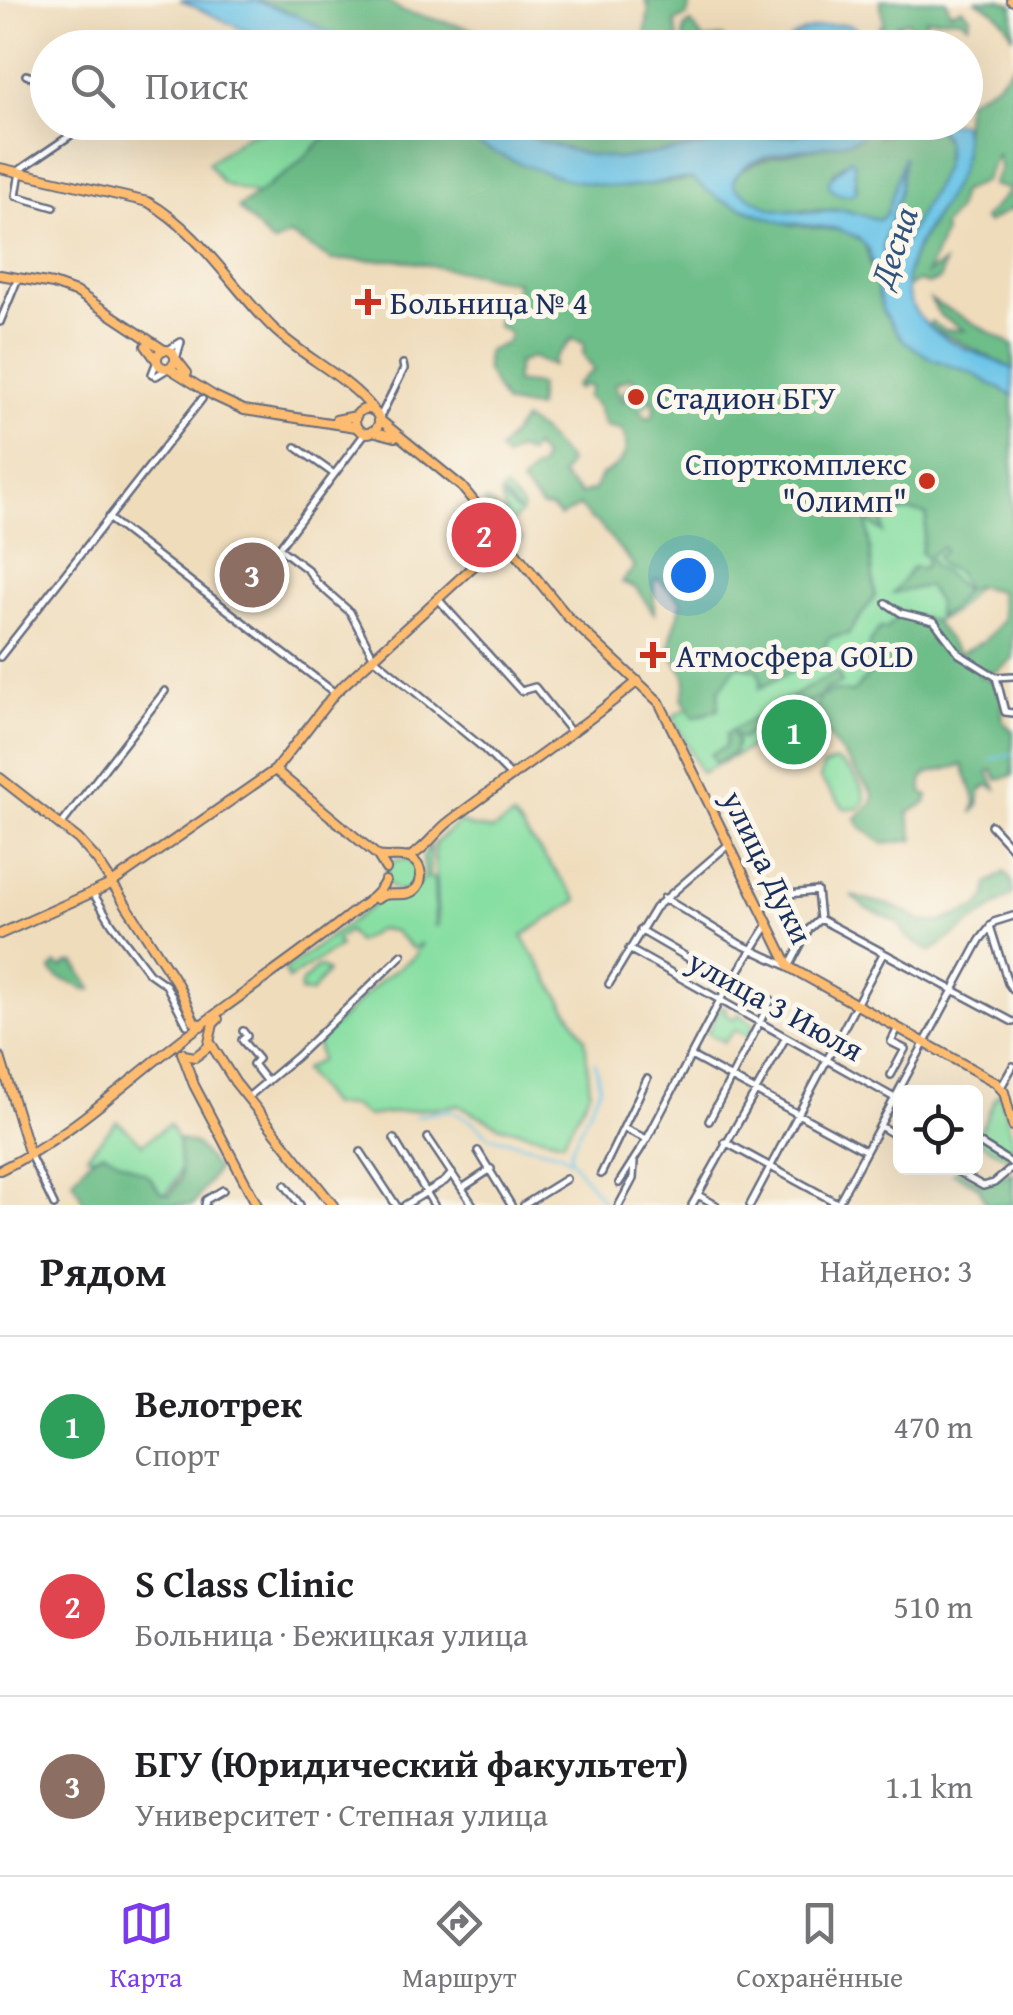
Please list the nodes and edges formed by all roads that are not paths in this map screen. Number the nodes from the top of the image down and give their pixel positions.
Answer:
1 (26, 75) dead end
2 (30, 76) edge
3 (64, 140) edge
4 (0, 168) edge
5 (19, 172) junction
6 (54, 207) dead end
7 (0, 277) edge
8 (16, 280) junction
9 (0, 319) edge
10 (166, 350) junction
11 (176, 360) junction
12 (158, 361) junction
13 (403, 364) dead end
14 (169, 368) junction
15 (201, 388) junction
16 (355, 391) junction
17 (212, 395) junction
18 (202, 399) junction
19 (379, 413) junction
20 (357, 415) junction
21 (363, 430) junction
22 (296, 447) dead end
23 (440, 468) junction
24 (334, 474) junction
25 (108, 518) junction
26 (503, 539) junction
27 (279, 548) junction
28 (264, 592) dead end
29 (438, 599) junction
30 (886, 603) dead end
31 (0, 657) edge
32 (374, 658) junction
33 (1013, 676) edge
34 (996, 677) junction
35 (638, 680) junction
36 (165, 690) dead end
37 (335, 693) junction
38 (1013, 713) edge
39 (572, 734) junction
40 (275, 770) junction
41 (512, 777) junction
42 (0, 780) edge
43 (991, 825) dead end
44 (60, 826) junction
45 (730, 844) junction
46 (424, 847) junction
47 (1013, 849) edge
48 (378, 856) junction
49 (407, 858) junction
50 (395, 859) junction
51 (420, 868) junction
52 (386, 869) junction
53 (386, 881) junction
54 (111, 884) junction
55 (93, 892) junction
56 (382, 892) junction
57 (397, 892) junction
58 (664, 898) junction
59 (762, 909) junction
60 (1013, 916) edge
61 (818, 920) junction
62 (769, 924) junction
63 (990, 926) junction
64 (640, 930) junction
65 (0, 934) edge
66 (629, 949) junction
67 (750, 949) junction
68 (884, 954) junction
69 (402, 955) dead end
70 (702, 966) dead end
71 (789, 967) junction
72 (609, 984) dead end
73 (1013, 990) edge
74 (953, 991) junction
75 (720, 1000) junction
76 (770, 1000) dead end
77 (856, 1006) junction
78 (759, 1022) junction
79 (1013, 1022) edge
80 (200, 1025) junction
81 (898, 1028) junction
82 (243, 1031) dead end
83 (186, 1033) junction
84 (212, 1034) junction
85 (786, 1037) junction
86 (924, 1043) junction
87 (211, 1044) junction
88 (183, 1054) junction
89 (691, 1056) junction
90 (0, 1058) edge
91 (828, 1059) junction
92 (1013, 1066) edge
93 (891, 1075) dead end
94 (730, 1077) junction
95 (647, 1080) dead end
96 (267, 1082) junction
97 (904, 1085) edge
98 (1001, 1087) junction
99 (755, 1089) junction
100 (893, 1096) edge
101 (248, 1098) junction
102 (893, 1106) edge
103 (800, 1112) junction
104 (709, 1121) dead end
105 (880, 1126) junction
106 (1013, 1126) edge
107 (625, 1129) junction
108 (893, 1134) edge
109 (428, 1138) dead end
110 (394, 1139) dead end
111 (646, 1139) junction
112 (726, 1142) junction
113 (983, 1146) edge
114 (866, 1151) junction
115 (361, 1152) dead end
116 (478, 1152) dead end
117 (31, 1157) junction
118 (634, 1160) junction
119 (1013, 1166) edge
120 (770, 1167) junction
121 (491, 1170) junction
122 (0, 1172) edge
123 (452, 1173) junction
124 (602, 1174) dead end
125 (964, 1175) edge
126 (566, 1179) dead end
127 (620, 1184) dead end
128 (285, 1185) dead end
129 (464, 1188) junction
130 (224, 1190) dead end
131 (427, 1193) junction
132 (698, 1195) junction
133 (838, 1204) edge
134 (54, 1205) edge
135 (206, 1205) edge
136 (257, 1205) edge
137 (300, 1205) edge
138 (333, 1205) edge
139 (396, 1205) edge
140 (405, 1205) edge
141 (434, 1205) edge
142 (473, 1205) edge
143 (511, 1205) edge
144 (524, 1205) edge
145 (619, 1205) edge
146 (692, 1205) edge
147 (716, 1205) edge
148 (750, 1205) edge

1 - 2 street
3 - 5 street
4 - 5 main road
5 - 6 street
5 - 16 main road
7 - 8 main road
8 - 9 street
8 - 10 main road
8 - 12 main road
10 - 11 main road
10 - 11 street
10 - 12 main road
11 - 14 main road
11 - 20 main road
12 - 14 main road
12 - 14 street
13 - 19 street
14 - 15 main road
15 - 17 main road
15 - 18 street
16 - 19 main road
16 - 20 main road
17 - 18 street
17 - 21 main road
18 - 25 street
19 - 20 main road
19 - 21 main road
19 - 23 main road
20 - 21 main road
21 - 23 main road
21 - 24 street
22 - 24 street
23 - 26 main road, улица Дуки
24 - 27 street
25 - 31 street
25 - 37 street
26 - 29 main road
26 - 35 main road, улица Дуки
27 - 28 street
27 - 32 street
29 - 32 main road
29 - 39 street
30 - 34 street
32 - 37 main road
32 - 41 street
33 - 34 street
34 - 38 street
35 - 39 main road
35 - 45 main road, улица Дуки
36 - 44 street
37 - 40 main road
39 - 41 main road
40 - 48 main road
40 - 54 main road
41 - 46 main road
42 - 44 main road
43 - 47 street
44 - 54 main road
45 - 58 street
45 - 59 main road, улица Дуки
46 - 49 main road
46 - 51 main road
48 - 50 main road
48 - 52 main road
49 - 50 main road
49 - 51 main road
50 - 52 main road
51 - 57 main road
52 - 53 main road
53 - 56 main road
53 - 57 main road
54 - 55 main road
54 - 80 main road
54 - 83 main road
55 - 65 main road
55 - 83 street
56 - 57 main road
56 - 80 main road
56 - 84 main road
58 - 64 street
58 - 67 street
59 - 61 street
59 - 62 main road, улица Дуки
60 - 63 street
61 - 68 street
61 - 71 street
62 - 67 street
62 - 71 main road, улица Дуки
63 - 73 street
63 - 74 street
64 - 66 street
64 - 70 street
66 - 72 street
66 - 75 street, улица 3 Июля
67 - 71 street
67 - 75 street
68 - 74 street
68 - 77 street
69 - 96 street
71 - 77 main road, улица Дуки
74 - 79 street
74 - 86 street
75 - 78 street, улица 3 Июля
75 - 89 street
76 - 78 street
77 - 81 main road, улица Дуки
77 - 91 street
78 - 85 street, улица 3 Июля
78 - 94 street
80 - 83 main road
80 - 84 main road
81 - 86 main road, улица Дуки
81 - 93 street
82 - 96 street
83 - 88 main road
83 - 117 main road
84 - 87 main road
85 - 91 street, улица 3 Июля
85 - 99 street
86 - 97 street
86 - 98 main road, улица Дуки
87 - 88 main road
87 - 101 main road
88 - 117 main road
88 - 136 main road
89 - 94 street
89 - 111 street
90 - 117 main road
91 - 100 street, улица 3 Июля
91 - 103 street
92 - 98 street
94 - 99 street
94 - 104 street
95 - 107 street
96 - 101 street
98 - 106 main road
99 - 103 street
99 - 112 street
101 - 138 main road
102 - 105 street
103 - 114 street
103 - 120 street
105 - 108 street
105 - 114 street
107 - 111 street
107 - 124 street
109 - 123 street
110 - 131 street
111 - 118 street
112 - 120 street
112 - 132 street
113 - 119 street
114 - 133 street
115 - 139 street
116 - 121 street
117 - 122 main road
117 - 134 street
118 - 127 street
118 - 145 street
119 - 125 street
120 - 133 street
120 - 148 street
121 - 129 street
121 - 143 street
123 - 129 street
123 - 131 street
126 - 144 street
128 - 137 street
129 - 142 street
130 - 135 street
131 - 140 street
131 - 141 street
132 - 146 street
132 - 147 street

